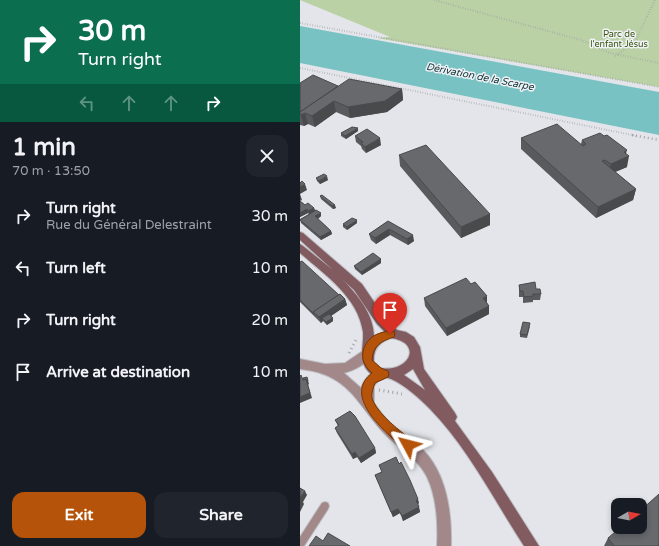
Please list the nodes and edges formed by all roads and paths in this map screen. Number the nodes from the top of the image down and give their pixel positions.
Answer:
1 (434, 0) edge
2 (655, 0) edge
3 (300, 23) edge
4 (615, 56) junction
5 (659, 63) edge
6 (300, 68) edge
7 (659, 87) edge
8 (659, 140) edge
9 (300, 235) edge
10 (300, 248) edge
11 (394, 334) junction
12 (367, 352) junction
13 (415, 354) junction
14 (300, 364) edge
15 (324, 368) junction
16 (388, 374) junction
17 (368, 403) junction
18 (465, 444) junction
19 (325, 506) dead end
20 (300, 544) edge
21 (444, 546) edge
22 (532, 546) edge

1 - 4 path
2 - 4 path
3 - 7 path
4 - 5 path
6 - 8 path
9 - 11 main road
10 - 12 main road
11 - 12 main road
11 - 13 main road
12 - 15 street
12 - 16 main road
13 - 16 main road
13 - 18 main road
14 - 15 street
15 - 17 street
16 - 17 street
16 - 18 main road
17 - 21 street
18 - 22 main road
19 - 20 lane

